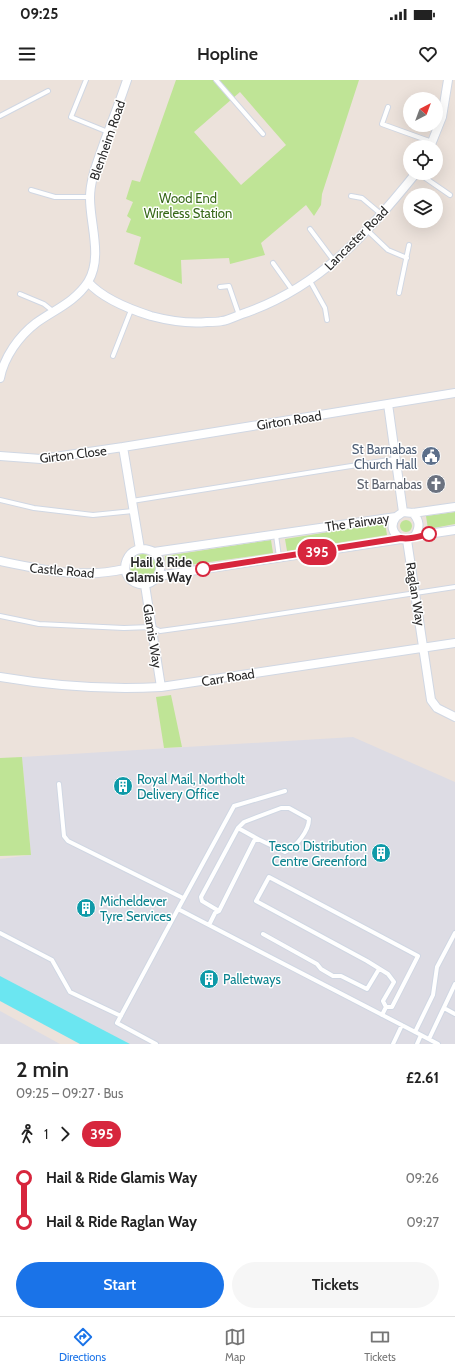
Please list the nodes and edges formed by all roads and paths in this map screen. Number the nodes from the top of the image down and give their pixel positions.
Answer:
1 (86, 80) edge
2 (127, 80) edge
3 (216, 80) edge
4 (448, 80) edge
5 (48, 91) dead end
6 (388, 107) dead end
7 (0, 116) edge
8 (108, 132) junction
9 (263, 134) dead end
10 (419, 140) edge
11 (433, 140) edge
12 (411, 180) edge
13 (428, 180) edge
14 (30, 190) dead end
15 (450, 195) dead end
16 (351, 196) dead end
17 (90, 197) junction
18 (381, 214) junction
19 (310, 229) dead end
20 (367, 230) junction
21 (409, 245) dead end
22 (407, 258) junction
23 (334, 262) junction
24 (273, 263) dead end
25 (310, 281) junction
26 (88, 282) junction
27 (220, 287) dead end
28 (293, 292) junction
29 (400, 293) dead end
30 (20, 294) dead end
31 (131, 310) junction
32 (54, 312) junction
33 (239, 315) junction
34 (327, 320) dead end
35 (113, 356) dead end
36 (0, 378) edge
37 (455, 394) edge
38 (388, 404) junction
39 (123, 447) junction
40 (0, 456) edge
41 (395, 459) junction
42 (0, 500) edge
43 (132, 502) junction
44 (455, 507) edge
45 (133, 512) junction
46 (413, 513) junction
47 (399, 514) junction
48 (455, 530) edge
49 (276, 534) junction
50 (415, 536) junction
51 (404, 539) junction
52 (140, 548) junction
53 (154, 552) junction
54 (279, 558) junction
55 (0, 561) edge
56 (125, 569) junction
57 (158, 576) junction
58 (145, 585) junction
59 (455, 587) edge
60 (416, 593) junction
61 (0, 616) edge
62 (151, 626) junction
63 (455, 643) edge
64 (424, 648) junction
65 (0, 677) edge
66 (162, 687) junction
67 (455, 717) edge
68 (59, 784) dead end
69 (285, 791) dead end
70 (238, 828) junction
71 (258, 839) junction
72 (184, 898) junction
73 (178, 908) junction
74 (219, 911) junction
75 (209, 925) junction
76 (0, 933) edge
77 (455, 933) edge
78 (263, 934) dead end
79 (378, 969) junction
80 (455, 984) edge
81 (386, 1007) junction
82 (444, 1008) junction
83 (455, 1014) edge
84 (382, 1015) junction
85 (121, 1016) junction
86 (402, 1026) junction
87 (415, 1032) junction
88 (421, 1035) junction
89 (429, 1039) junction
90 (156, 1044) edge
91 (392, 1044) edge
92 (417, 1044) edge
93 (438, 1044) edge

1 - 8 lane
2 - 8 street, Blenheim Road
3 - 9 lane
4 - 11 street
5 - 7 lane
6 - 10 lane
8 - 17 street, Blenheim Road
12 - 18 street, Lancaster Road
13 - 15 lane
14 - 17 lane
16 - 18 lane
17 - 26 street, Blenheim Road
18 - 20 street, Lancaster Road
19 - 23 lane
20 - 22 lane
20 - 23 street, Lancaster Road
21 - 22 lane
22 - 29 lane
23 - 25 street, Lancaster Road
24 - 28 lane
25 - 28 street, Lancaster Road
25 - 34 lane
26 - 31 street, Lancaster Road
26 - 32 street, Blenheim Road
27 - 33 lane
28 - 33 street, Lancaster Road
30 - 32 lane
31 - 33 street, Lancaster Road
31 - 35 lane
32 - 36 street, Blenheim Road
37 - 38 street, Girton Road
38 - 39 street, Girton Road
38 - 41 street
39 - 40 street, Girton Close
39 - 43 street
41 - 43 lane
41 - 47 street
42 - 45 lane
43 - 45 street
44 - 46 street, The Fairway
45 - 52 street
46 - 47 street, The Fairway
46 - 50 street
47 - 49 street, The Fairway
47 - 51 street
48 - 50 street, The Fairway
49 - 53 street, The Fairway
49 - 54 lane
50 - 51 street, The Fairway
51 - 54 street, The Fairway
51 - 60 street, Raglan Way
52 - 53 street, The Fairway
52 - 56 street
53 - 57 street
54 - 57 street, The Fairway
55 - 56 street, Castle Road
56 - 58 street
57 - 58 street, The Fairway
58 - 62 street, Glamis Way
59 - 60 lane
60 - 62 lane
60 - 64 street, Raglan Way
61 - 62 lane
62 - 66 street, Glamis Way
63 - 64 street, Carr Road
64 - 66 street, Carr Road
64 - 67 street, Raglan Way
65 - 66 street, Carr Road
68 - 72 lane
69 - 72 lane
70 - 71 lane
70 - 71 lane
70 - 74 lane
71 - 74 lane
72 - 73 lane
73 - 75 lane
73 - 85 lane
74 - 75 lane
75 - 84 lane
76 - 85 lane
77 - 87 lane
78 - 79 lane
79 - 81 lane
79 - 81 lane
80 - 82 lane
81 - 84 lane
82 - 83 lane
82 - 89 lane
84 - 86 lane
85 - 90 lane
86 - 87 lane
86 - 91 lane
87 - 88 lane
88 - 89 lane
88 - 92 lane
89 - 93 lane

